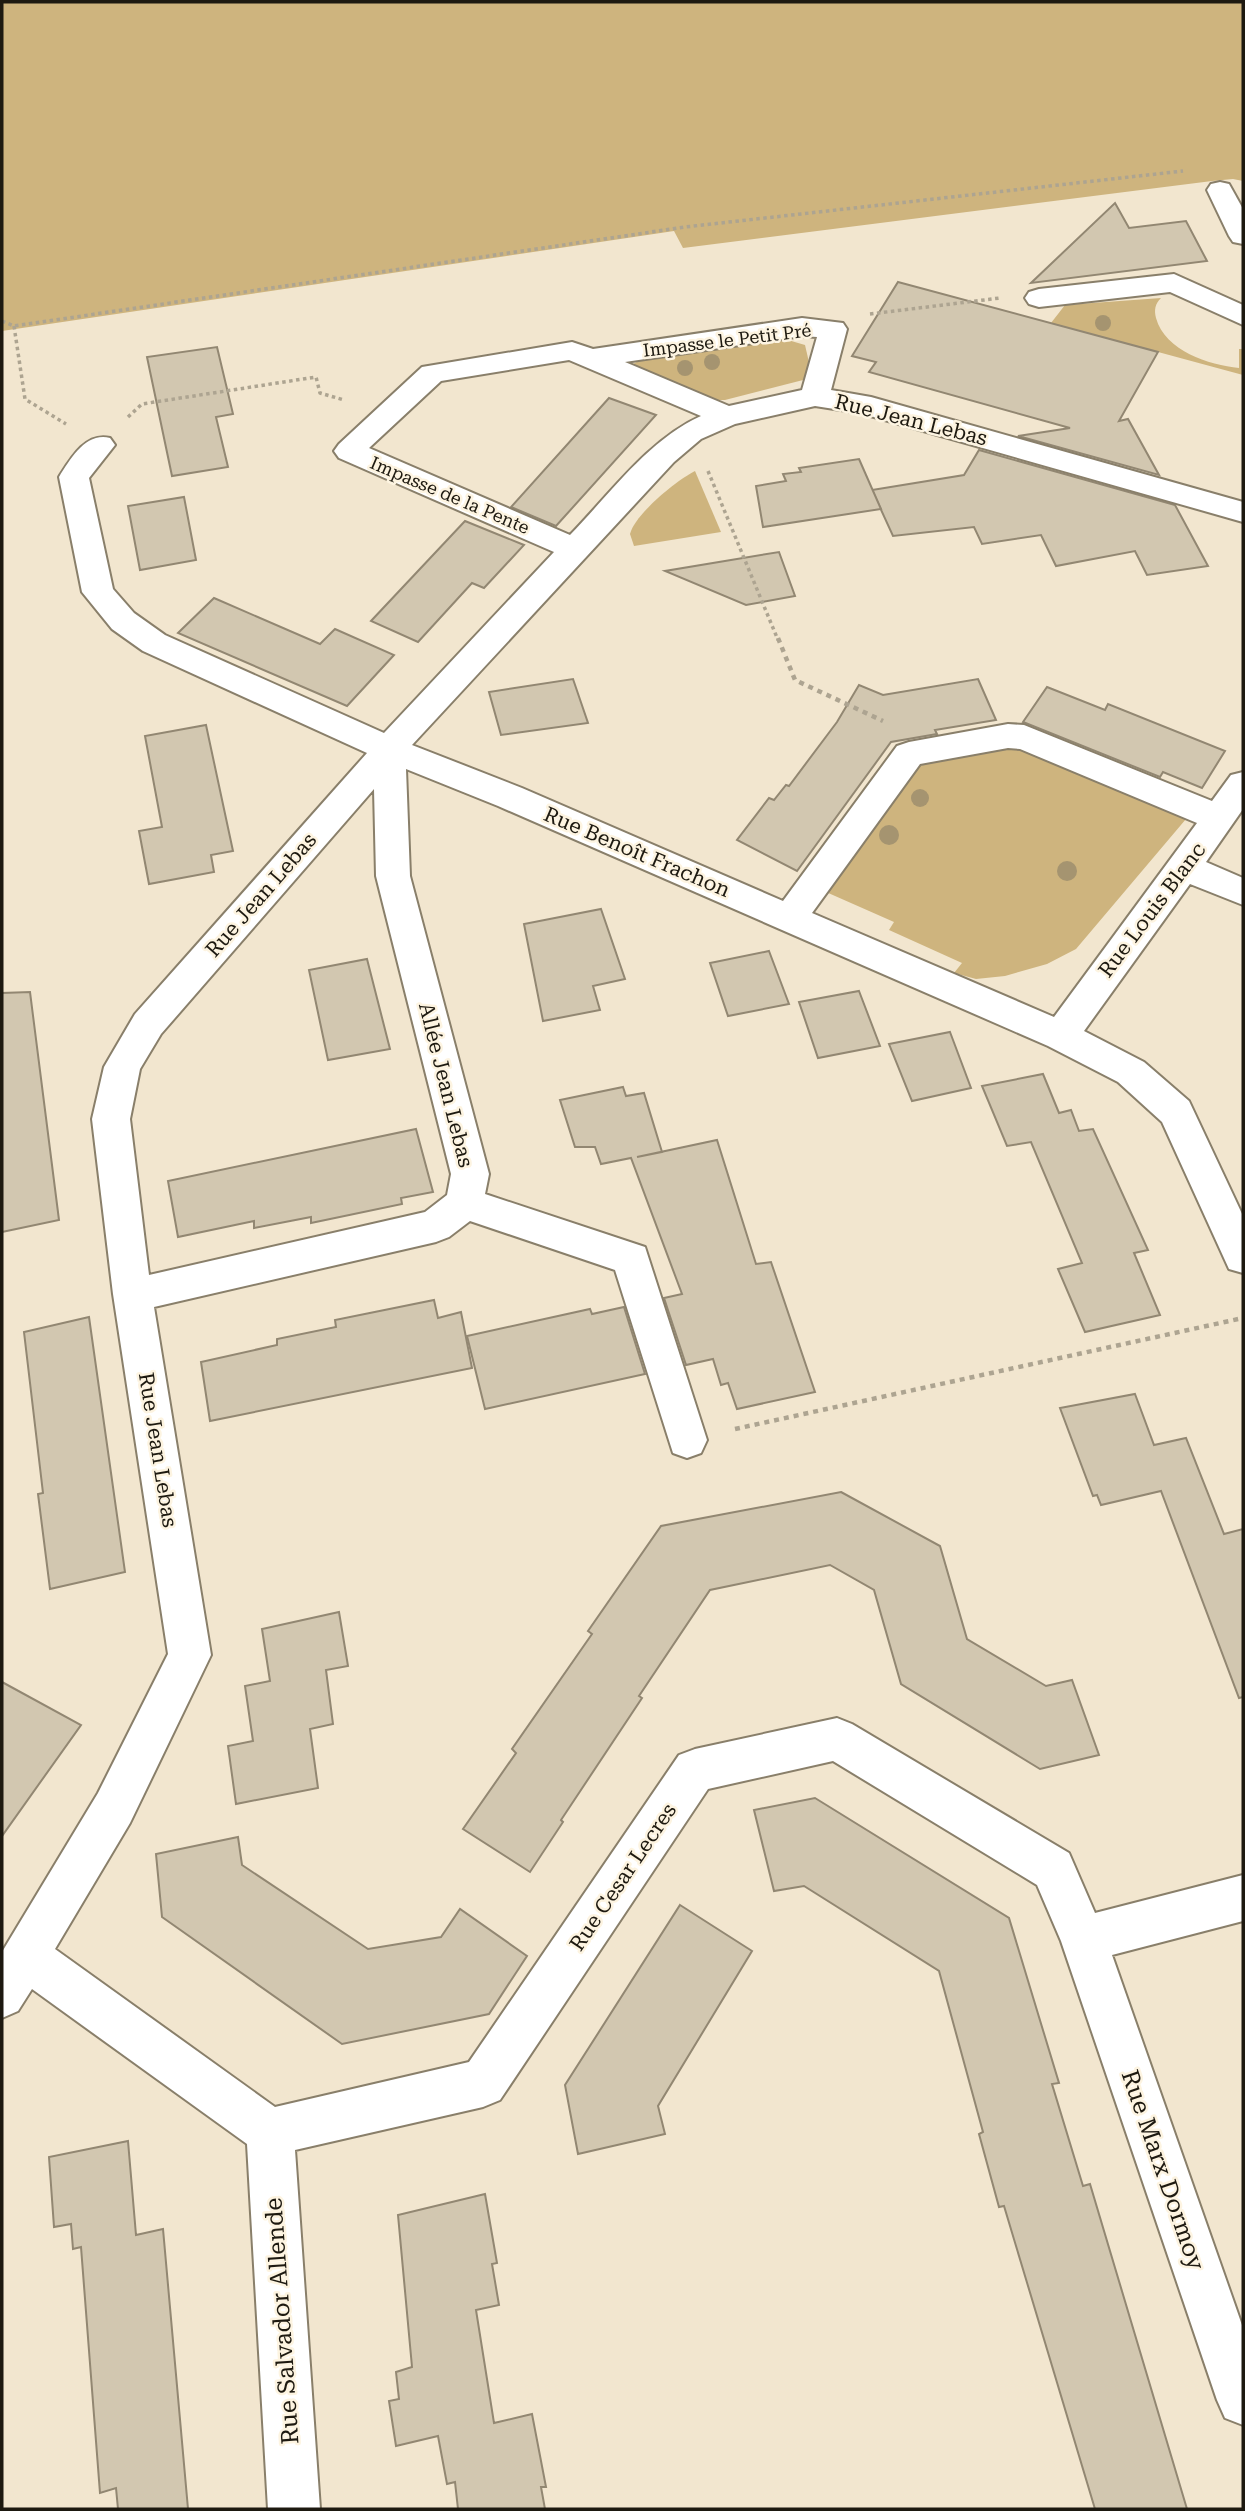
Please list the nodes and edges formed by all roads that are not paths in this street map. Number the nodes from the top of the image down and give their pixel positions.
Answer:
1 (1220, 190) dead end
2 (1243, 236) edge
3 (1039, 298) road end
4 (1243, 316) edge
5 (593, 358) junction
6 (815, 397) junction
7 (727, 415) junction
8 (100, 444) road end
9 (1243, 512) edge
10 (574, 548) junction
11 (389, 749) junction
12 (1243, 784) edge
13 (1219, 818) junction
14 (1185, 867) junction
15 (1243, 892) edge
16 (789, 918) junction
17 (1061, 1036) junction
18 (464, 1203) junction
19 (1243, 1258) edge
20 (132, 1294) junction
21 (687, 1440) road end
22 (1243, 1898) edge
23 (1083, 1939) junction
24 (27, 1957) junction
25 (2, 1995) edge
26 (270, 2132) junction
27 (1243, 2400) edge
28 (294, 2509) edge

1 - 2 street
3 - 4 street
5 - 6 street, Impasse le Petit Pré
5 - 7 street
5 - 10 street, Impasse de la Pente
6 - 7 street, Rue Jean Lebas
6 - 9 street, Rue Jean Lebas
7 - 10 street, Rue Jean Lebas
8 - 11 street, Rue Benoît Frachon
10 - 11 street, Rue Jean Lebas
11 - 16 street, Rue Benoît Frachon
11 - 18 street, Allée Jean Lebas
11 - 20 street, Rue Jean Lebas
12 - 13 street, Rue Louis Blanc
13 - 14 street, Rue Louis Blanc
13 - 16 street
14 - 15 street
14 - 17 street, Rue Louis Blanc
16 - 17 street, Rue Benoît Frachon
17 - 19 street, Rue Benoît Frachon
18 - 20 street
18 - 21 street
20 - 24 street, Rue Jean Lebas
22 - 23 street
23 - 26 street, Rue Cesar Lecres
23 - 27 street, Rue Marx Dormoy
24 - 25 street, Rue Jean Lebas
24 - 26 street
26 - 28 street, Rue Salvador Allende

